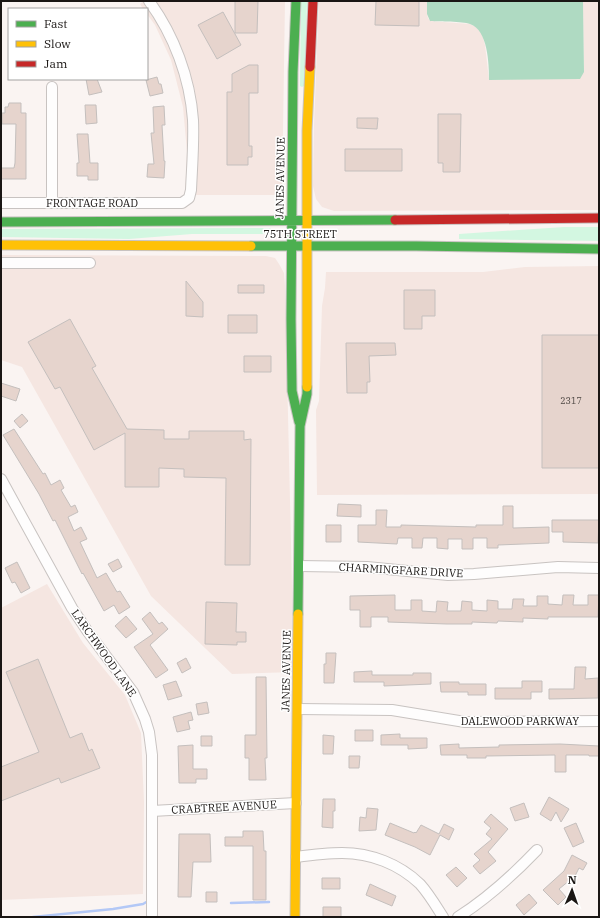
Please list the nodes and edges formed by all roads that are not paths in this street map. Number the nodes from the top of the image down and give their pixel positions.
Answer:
1 (296, 1) edge
2 (313, 1) edge
3 (154, 3) edge
4 (52, 87) dead end
5 (52, 202) junction
6 (1, 203) edge
7 (599, 218) edge
8 (292, 220) junction
9 (306, 220) junction
10 (1, 222) edge
11 (1, 245) edge
12 (291, 246) junction
13 (306, 246) junction
14 (599, 249) edge
15 (1, 263) edge
16 (90, 263) dead end
17 (300, 426) junction
18 (2, 481) edge
19 (299, 566) junction
20 (599, 568) edge
21 (298, 709) junction
22 (599, 721) edge
23 (296, 803) junction
24 (152, 811) junction
25 (537, 850) dead end
26 (296, 857) junction
27 (152, 915) dead end
28 (295, 917) edge
29 (443, 917) edge
30 (458, 917) edge

1 - 8 street, JANES AVENUE
2 - 9 street, JANES AVENUE
3 - 5 street, FRONTAGE ROAD
4 - 5 street
5 - 6 street, FRONTAGE ROAD
7 - 9 street, 75TH STREET
8 - 9 street, 75TH STREET
8 - 10 street, 75TH STREET
8 - 12 street, JANES AVENUE
9 - 13 street, JANES AVENUE
11 - 12 street, 75TH STREET
12 - 13 street, 75TH STREET
12 - 17 street, JANES AVENUE
13 - 14 street, 75TH STREET
13 - 17 street, JANES AVENUE
15 - 16 street
17 - 19 street, JANES AVENUE
18 - 24 street, LARCHWOOD LANE
19 - 20 street, CHARMINGFARE DRIVE
19 - 21 street, JANES AVENUE
21 - 22 street, DALEWOOD PARKWAY
21 - 23 street, JANES AVENUE
23 - 24 street, CRABTREE AVENUE
23 - 26 street, JANES AVENUE
24 - 27 street, LARCHWOOD LANE
25 - 30 street
26 - 28 street, JANES AVENUE
26 - 29 street

